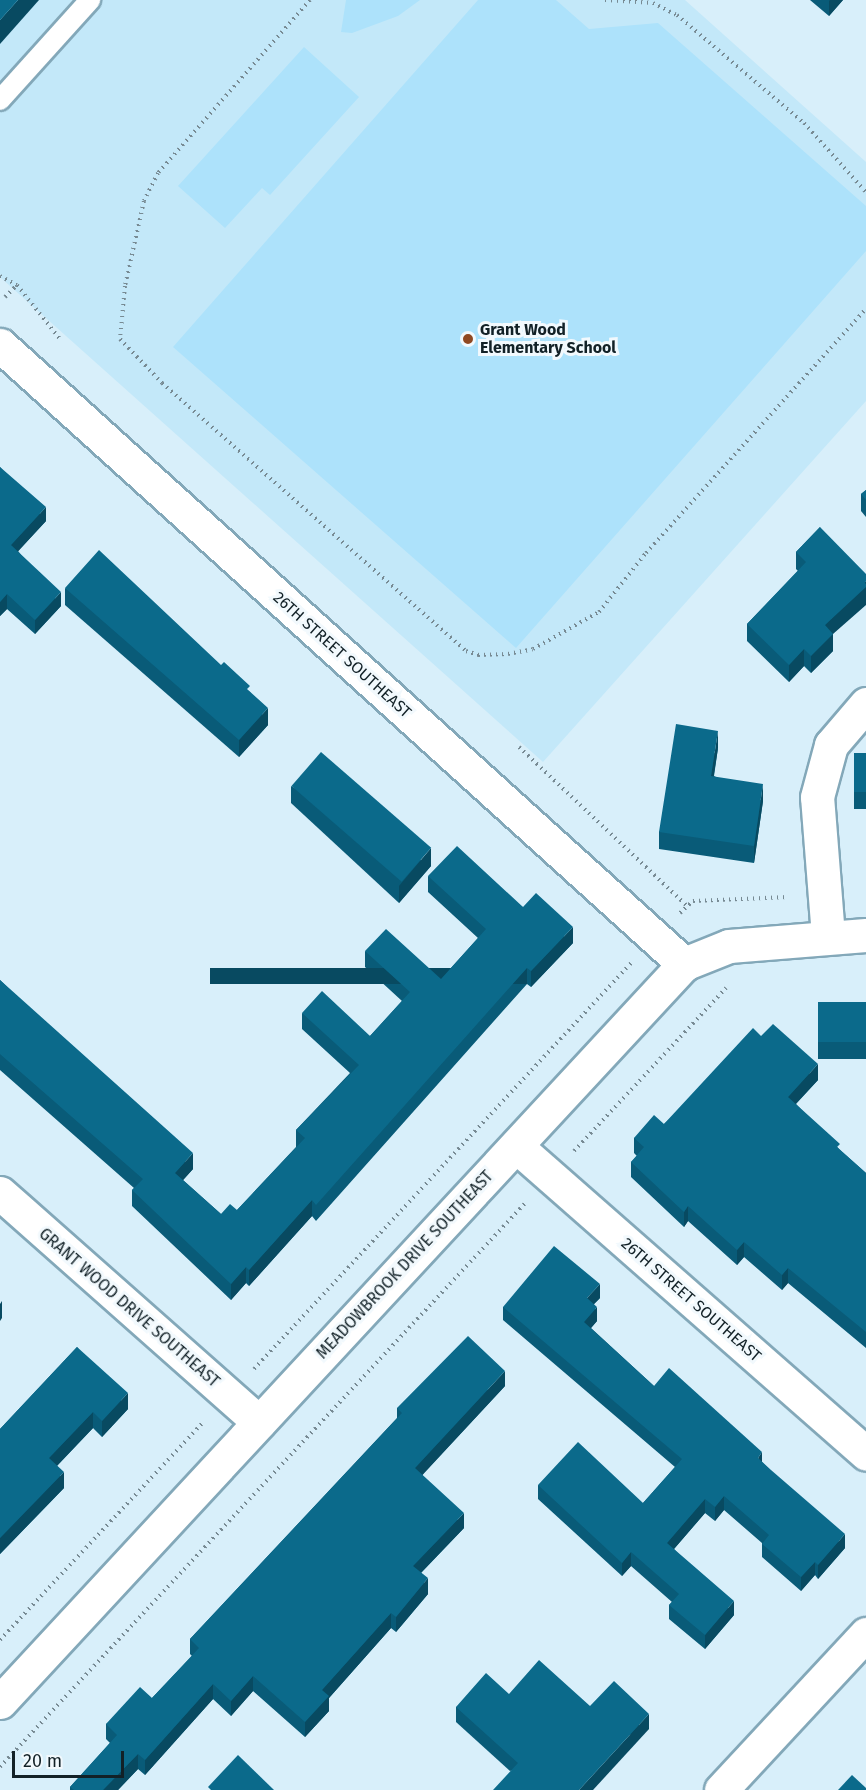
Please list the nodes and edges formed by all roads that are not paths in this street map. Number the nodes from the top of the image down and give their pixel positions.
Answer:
1 (90, 0) edge
2 (0, 100) edge
3 (0, 345) edge
4 (866, 704) edge
5 (866, 935) edge
6 (828, 936) junction
7 (684, 964) junction
8 (516, 1146) junction
9 (0, 1193) edge
10 (259, 1422) junction
11 (866, 1453) edge
12 (866, 1635) edge
13 (0, 1702) edge
14 (721, 1790) edge

1 - 2 lane
3 - 7 street, 26TH STREET SOUTHEAST
4 - 6 street
5 - 6 street, MEADOWBROOK DRIVE SOUTHEAST
6 - 7 street, MEADOWBROOK DRIVE SOUTHEAST
7 - 8 street, MEADOWBROOK DRIVE SOUTHEAST
8 - 10 street, MEADOWBROOK DRIVE SOUTHEAST
8 - 11 street, 26TH STREET SOUTHEAST
9 - 10 street, GRANT WOOD DRIVE SOUTHEAST
10 - 13 street, MEADOWBROOK DRIVE SOUTHEAST
12 - 14 street

